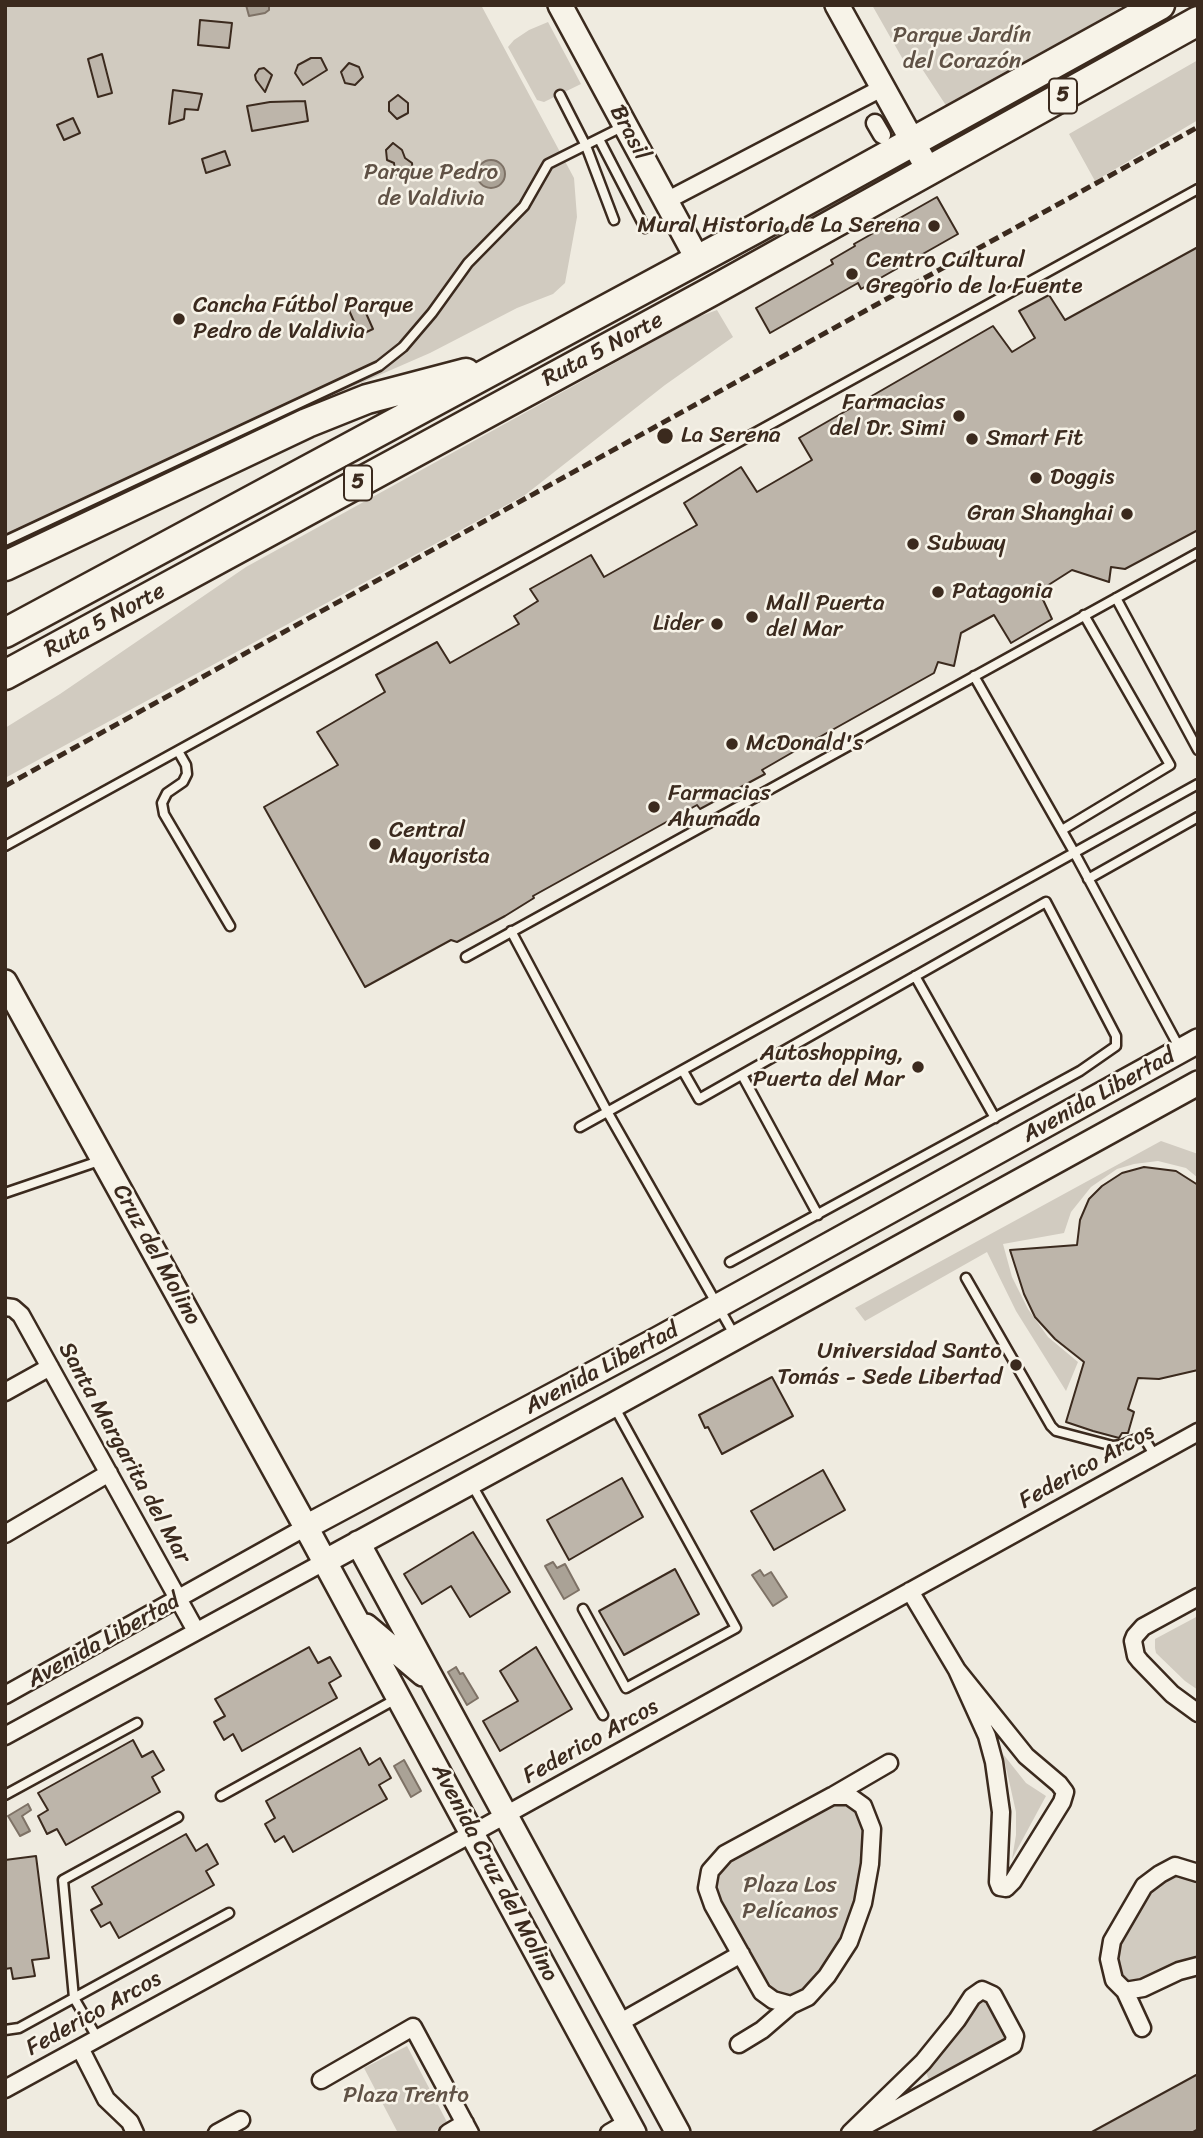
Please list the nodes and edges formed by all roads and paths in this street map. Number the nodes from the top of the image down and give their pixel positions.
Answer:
1 (560, 5) edge
2 (837, 5) edge
3 (1160, 5) edge
4 (1198, 21) edge
5 (882, 88) junction
6 (560, 95) dead end
7 (625, 126) junction
8 (599, 139) junction
9 (914, 143) junction
10 (586, 146) junction
11 (929, 171) junction
12 (1198, 189) edge
13 (906, 194) dead end
14 (666, 201) junction
15 (614, 220) dead end
16 (645, 228) dead end
17 (698, 260) junction
18 (767, 271) dead end
19 (712, 291) junction
20 (503, 364) junction
21 (5, 541) edge
22 (1198, 553) edge
23 (5, 566) edge
24 (1116, 598) junction
25 (1084, 615) junction
26 (5, 633) edge
27 (5, 675) edge
28 (974, 676) junction
29 (1198, 750) edge
30 (178, 751) junction
31 (1198, 784) edge
32 (1198, 817) edge
33 (1062, 831) junction
34 (6, 847) edge
35 (1074, 852) junction
36 (1088, 879) junction
37 (230, 926) dead end
38 (511, 931) junction
39 (466, 957) dead end
40 (915, 976) junction
41 (8, 994) edge
42 (1190, 1046) edge
43 (683, 1071) junction
44 (742, 1075) junction
45 (1198, 1082) edge
46 (608, 1113) junction
47 (995, 1118) junction
48 (580, 1127) dead end
49 (103, 1160) junction
50 (5, 1193) edge
51 (818, 1215) junction
52 (730, 1262) dead end
53 (966, 1278) dead end
54 (718, 1306) junction
55 (5, 1307) edge
56 (736, 1337) junction
57 (50, 1367) junction
58 (5, 1392) edge
59 (613, 1405) junction
60 (1198, 1432) edge
61 (1155, 1456) junction
62 (109, 1473) junction
63 (471, 1482) junction
64 (306, 1527) junction
65 (5, 1534) edge
66 (358, 1544) junction
67 (324, 1562) junction
68 (910, 1591) junction
69 (1198, 1597) edge
70 (179, 1599) junction
71 (583, 1609) dead end
72 (354, 1614) junction
73 (196, 1631) junction
74 (957, 1670) junction
75 (438, 1690) junction
76 (5, 1695) edge
77 (399, 1698) junction
78 (1198, 1713) edge
79 (603, 1715) dead end
80 (137, 1723) dead end
81 (5, 1736) edge
82 (889, 1763) dead end
83 (5, 1795) edge
84 (221, 1796) dead end
85 (831, 1796) junction
86 (506, 1815) junction
87 (178, 1817) dead end
88 (473, 1833) junction
89 (1198, 1872) edge
90 (229, 1913) dead end
91 (741, 1954) junction
92 (1198, 1966) edge
93 (1125, 1991) junction
94 (74, 1998) junction
95 (790, 2005) junction
96 (619, 2024) junction
97 (1142, 2028) dead end
98 (5, 2030) edge
99 (98, 2039) junction
100 (739, 2044) dead end
101 (80, 2048) junction
102 (321, 2080) dead end
103 (5, 2089) edge
104 (241, 2119) dead end
105 (468, 2128) edge
106 (624, 2129) edge
107 (135, 2133) edge
108 (218, 2133) edge
109 (447, 2133) edge
110 (678, 2133) edge
111 (851, 2133) edge

1 - 7 street, Brasil
2 - 5 street
3 - 9 highway, Ruta 5 Norte / 5
4 - 11 highway, Ruta 5 Norte / 5
5 - 9 street
5 - 14 street
6 - 10 lane
7 - 8 lane
7 - 14 street, Brasil
8 - 10 lane
8 - 16 lane
9 - 11 street
9 - 17 highway, Ruta 5 Norte / 5
10 - 15 lane
10 - 21 lane
11 - 13 lane
11 - 19 highway, Ruta 5 Norte / 5
12 - 30 lane
14 - 17 street, Brasil
17 - 20 highway, Ruta 5 Norte / 5
18 - 19 lane
19 - 27 highway, Ruta 5 Norte / 5
20 - 23 highway
20 - 26 highway, Ruta 5 Norte / 5
22 - 24 lane
24 - 25 lane
24 - 29 lane
25 - 28 lane
25 - 33 lane
28 - 33 lane
28 - 38 lane
30 - 34 lane
30 - 37 lane
31 - 35 lane
32 - 36 lane
33 - 35 lane
35 - 36 lane
35 - 43 lane
36 - 42 lane
38 - 39 lane
38 - 46 lane
40 - 44 lane
40 - 47 lane
40 - 47 lane
41 - 49 street, Cruz del Molino
42 - 45 street
42 - 54 street, Avenida Libertad
43 - 44 lane
43 - 46 lane
44 - 51 lane
45 - 56 street, Avenida Libertad
46 - 48 lane
46 - 54 lane
47 - 51 lane
49 - 50 lane
49 - 64 street, Cruz del Molino
51 - 52 lane
53 - 61 lane
54 - 56 lane
54 - 64 street, Avenida Libertad
55 - 57 street, Santa Margarita del Mar
56 - 59 street, Avenida Libertad
57 - 58 street
57 - 62 street, Santa Margarita del Mar
59 - 63 street, Avenida Libertad
59 - 71 lane
60 - 61 street, Federico Arcos
61 - 68 street, Federico Arcos
62 - 65 street
62 - 70 street, Santa Margarita del Mar
63 - 66 street, Avenida Libertad
63 - 79 lane
64 - 67 street, Avenida Cruz del Molino
64 - 70 street, Avenida Libertad
66 - 67 street, Avenida Libertad
66 - 75 street, Avenida Cruz del Molino
67 - 72 street, Avenida Cruz del Molino
67 - 73 street, Avenida Libertad
68 - 74 street
68 - 86 street, Federico Arcos
69 - 78 street
70 - 73 street, Santa Margarita del Mar
70 - 76 street, Avenida Libertad
72 - 75 street, Avenida Cruz del Molino
72 - 77 street, Avenida Cruz del Molino
73 - 81 street, Avenida Libertad
74 - 74 street
75 - 86 street, Avenida Cruz del Molino
77 - 84 lane
77 - 88 street, Avenida Cruz del Molino
80 - 83 lane
82 - 85 street
85 - 91 street
85 - 95 street
86 - 88 street, Federico Arcos
86 - 96 street, Avenida Cruz del Molino
87 - 94 lane
88 - 99 street, Federico Arcos
88 - 106 street, Avenida Cruz del Molino
89 - 93 street
90 - 94 lane
91 - 95 street
91 - 96 street
92 - 93 street
93 - 97 street
94 - 98 lane
94 - 99 lane
95 - 100 street
96 - 110 street, Avenida Cruz del Molino
99 - 101 street, Federico Arcos
101 - 103 street, Federico Arcos
101 - 107 street
102 - 105 street
104 - 108 street
105 - 109 street
111 - 111 street

